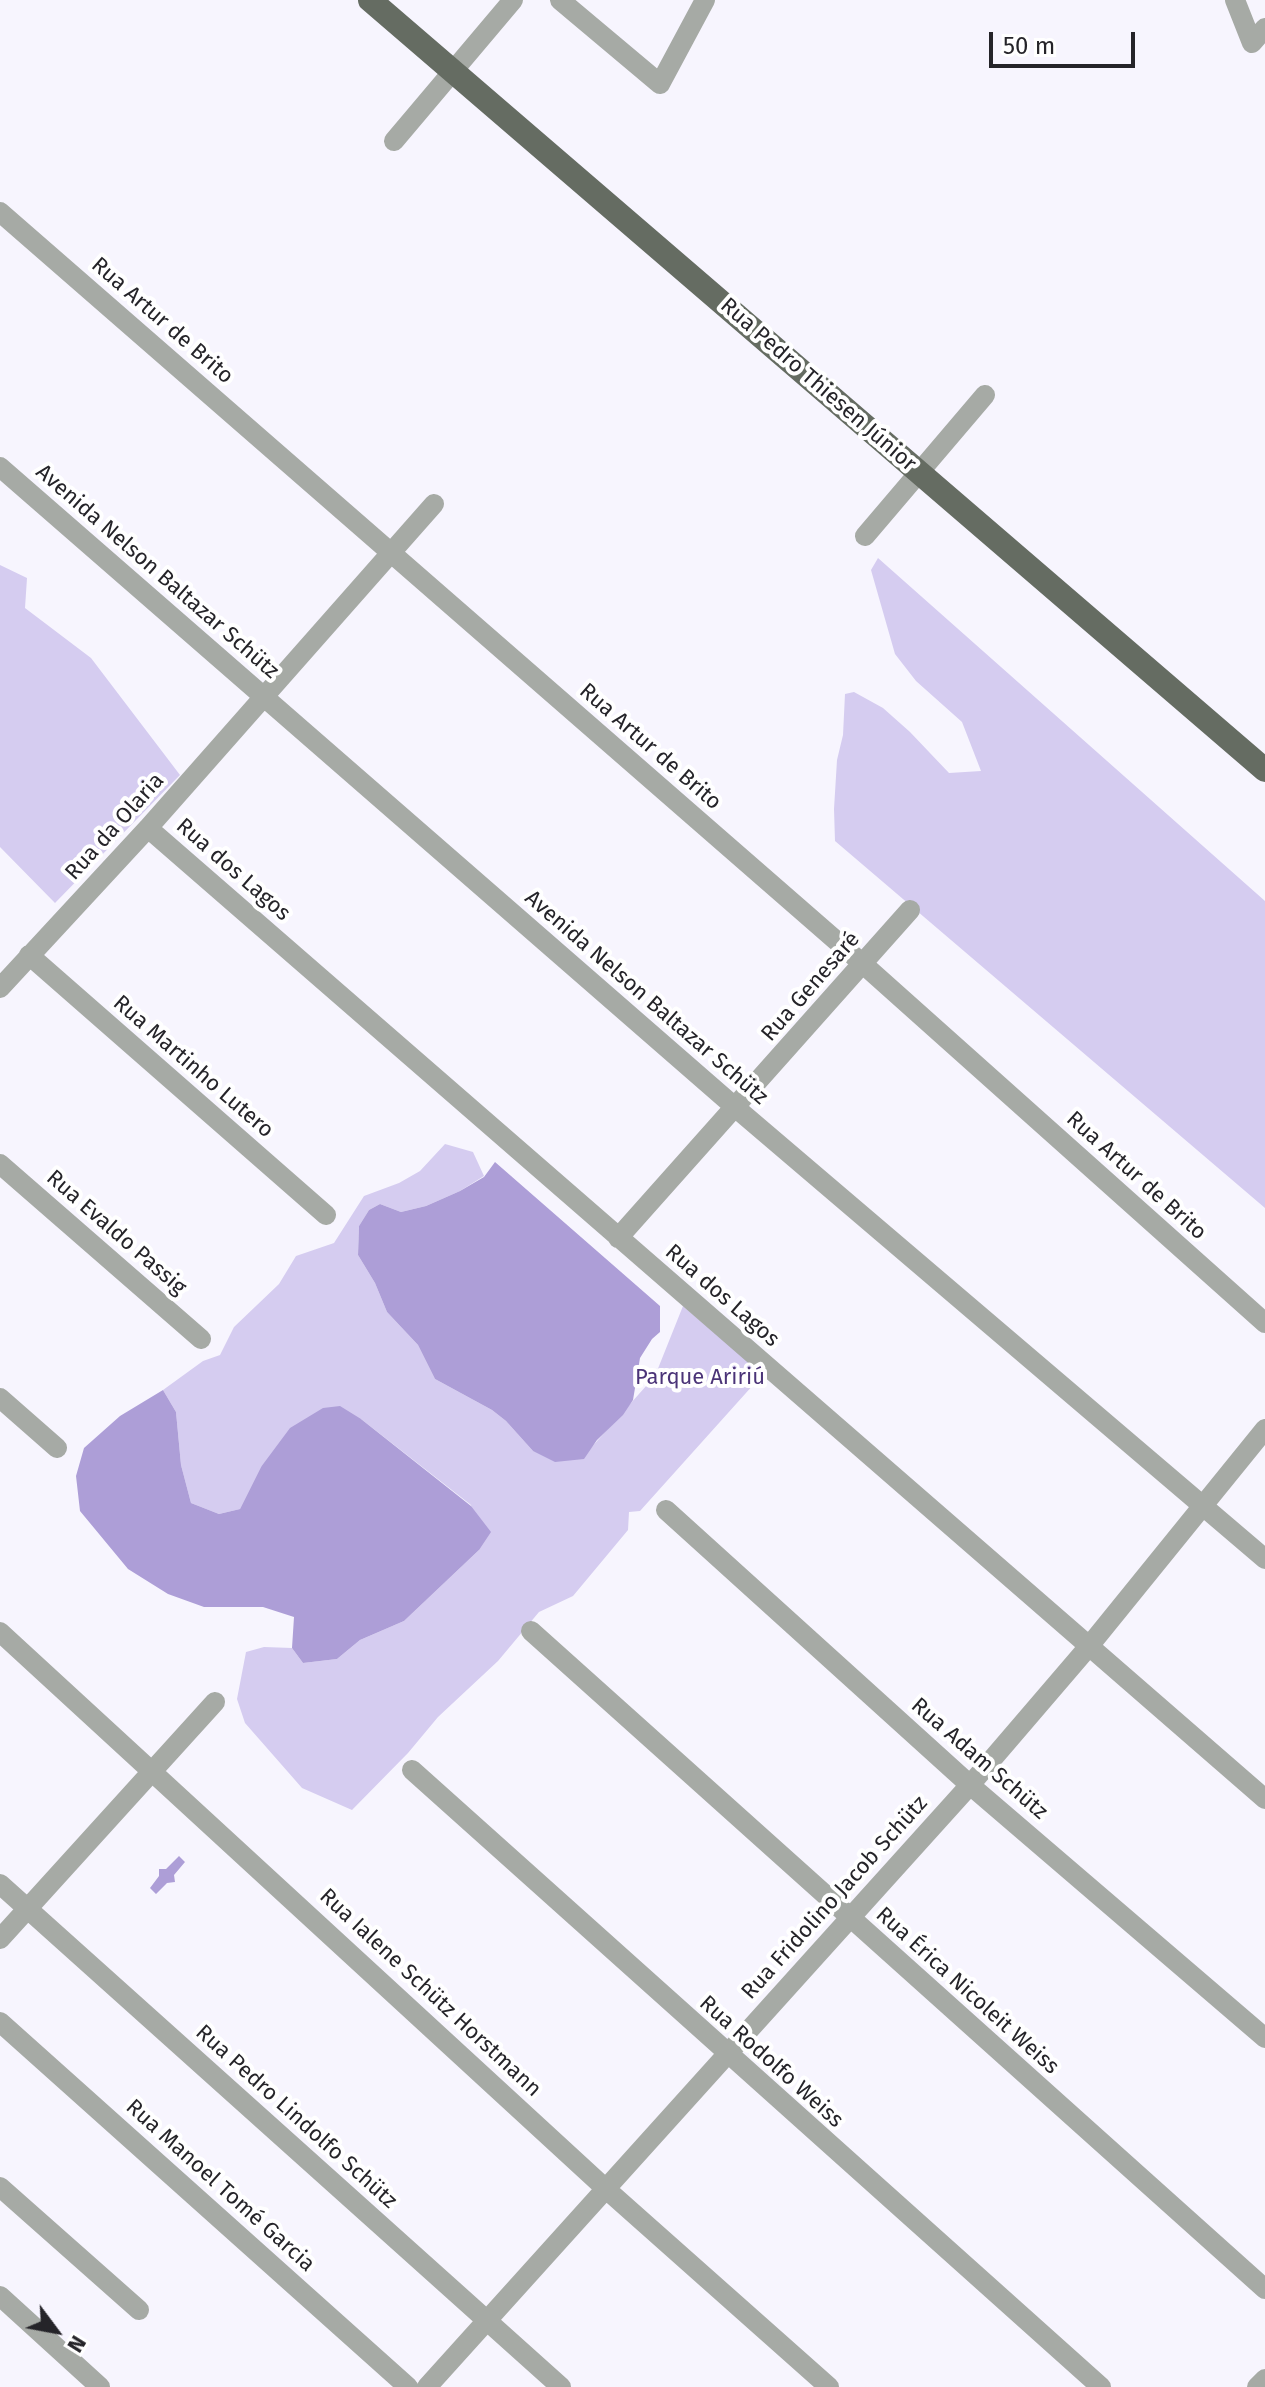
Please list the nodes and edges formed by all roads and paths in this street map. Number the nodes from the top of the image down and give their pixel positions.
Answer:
1 (370, 0) edge
2 (513, 0) edge
3 (560, 0) edge
4 (705, 0) edge
5 (1257, 0) edge
6 (1239, 9) edge
7 (1259, 36) edge
8 (453, 71) junction
9 (394, 141) dead end
10 (0, 212) edge
11 (985, 395) dead end
12 (0, 467) edge
13 (919, 472) junction
14 (434, 504) dead end
15 (865, 536) dead end
16 (391, 553) junction
17 (264, 697) junction
18 (1265, 770) edge
19 (148, 828) junction
20 (910, 910) dead end
21 (29, 955) junction
22 (863, 964) junction
23 (0, 988) edge
24 (736, 1108) junction
25 (0, 1164) edge
26 (326, 1215) dead end
27 (618, 1238) junction
28 (1265, 1323) edge
29 (201, 1339) dead end
30 (0, 1398) edge
31 (1265, 1429) edge
32 (57, 1448) dead end
33 (1204, 1505) junction
34 (666, 1510) dead end
35 (1265, 1559) edge
36 (531, 1631) dead end
37 (0, 1632) edge
38 (1090, 1645) junction
39 (215, 1702) dead end
40 (153, 1770) junction
41 (412, 1770) dead end
42 (970, 1785) junction
43 (1265, 1799) edge
44 (0, 1884) edge
45 (28, 1909) junction
46 (850, 1919) junction
47 (0, 1939) edge
48 (0, 2022) edge
49 (1265, 2038) edge
50 (726, 2054) junction
51 (0, 2187) edge
52 (606, 2189) junction
53 (1265, 2289) edge
54 (0, 2296) edge
55 (139, 2310) dead end
56 (487, 2320) junction
57 (1265, 2379) edge
58 (100, 2387) edge
59 (408, 2387) edge
60 (427, 2387) edge
61 (561, 2387) edge
62 (829, 2387) edge
63 (1101, 2387) edge
64 (1257, 2387) edge

1 - 8 main road, Rua Pedro Thiesen Júnior
2 - 8 street
3 - 4 street
5 - 6 street
6 - 7 street
8 - 9 street
8 - 13 main road, Rua Pedro Thiesen Júnior
10 - 16 street, Rua Artur de Brito
11 - 13 street
12 - 17 street, Avenida Nelson Baltazar Schütz
13 - 15 street
13 - 18 main road, Rua Pedro Thiesen Júnior
14 - 16 street, Rua da Olaria
16 - 17 street, Rua da Olaria
16 - 22 street, Rua Artur de Brito
17 - 19 street, Rua da Olaria
17 - 24 street, Avenida Nelson Baltazar Schütz
19 - 21 street, Rua da Olaria
19 - 27 street, Rua dos Lagos
20 - 22 street, Rua Genesaré
21 - 23 street, Rua da Olaria
21 - 26 street, Rua Martinho Lutero
22 - 24 street, Rua Genesaré
22 - 28 street, Rua Artur de Brito
24 - 27 street, Rua Genesaré
24 - 33 street, Avenida Nelson Baltazar Schütz
25 - 29 street, Rua Evaldo Passig
27 - 38 street, Rua dos Lagos
30 - 32 street
31 - 33 street, Rua Fridolino Jacob Schütz
33 - 35 street, Avenida Nelson Baltazar Schütz
33 - 38 street, Rua Fridolino Jacob Schütz
34 - 42 street, Rua Adam Schütz
36 - 46 street, Rua Érica Nicoleit Weiss
37 - 40 street, Rua Ialene Schütz Horstmann
38 - 42 street, Rua Fridolino Jacob Schütz
38 - 43 street, Rua dos Lagos
39 - 40 street
40 - 45 street
40 - 52 street, Rua Ialene Schütz Horstmann
41 - 50 street, Rua Rodolfo Weiss
42 - 46 street, Rua Fridolino Jacob Schütz
42 - 49 street, Rua Adam Schütz
44 - 45 street, Rua Pedro Lindolfo Schütz
45 - 47 street
45 - 56 street, Rua Pedro Lindolfo Schütz
46 - 50 street, Rua Fridolino Jacob Schütz
46 - 53 street, Rua Érica Nicoleit Weiss
48 - 59 street, Rua Manoel Tomé Garcia
50 - 52 street, Rua Fridolino Jacob Schütz
50 - 63 street, Rua Rodolfo Weiss
51 - 55 street
52 - 56 street, Rua Fridolino Jacob Schütz
52 - 62 street, Rua Ialene Schütz Horstmann
54 - 58 street
56 - 60 street, Rua Fridolino Jacob Schütz
56 - 61 street, Rua Pedro Lindolfo Schütz
57 - 64 street

